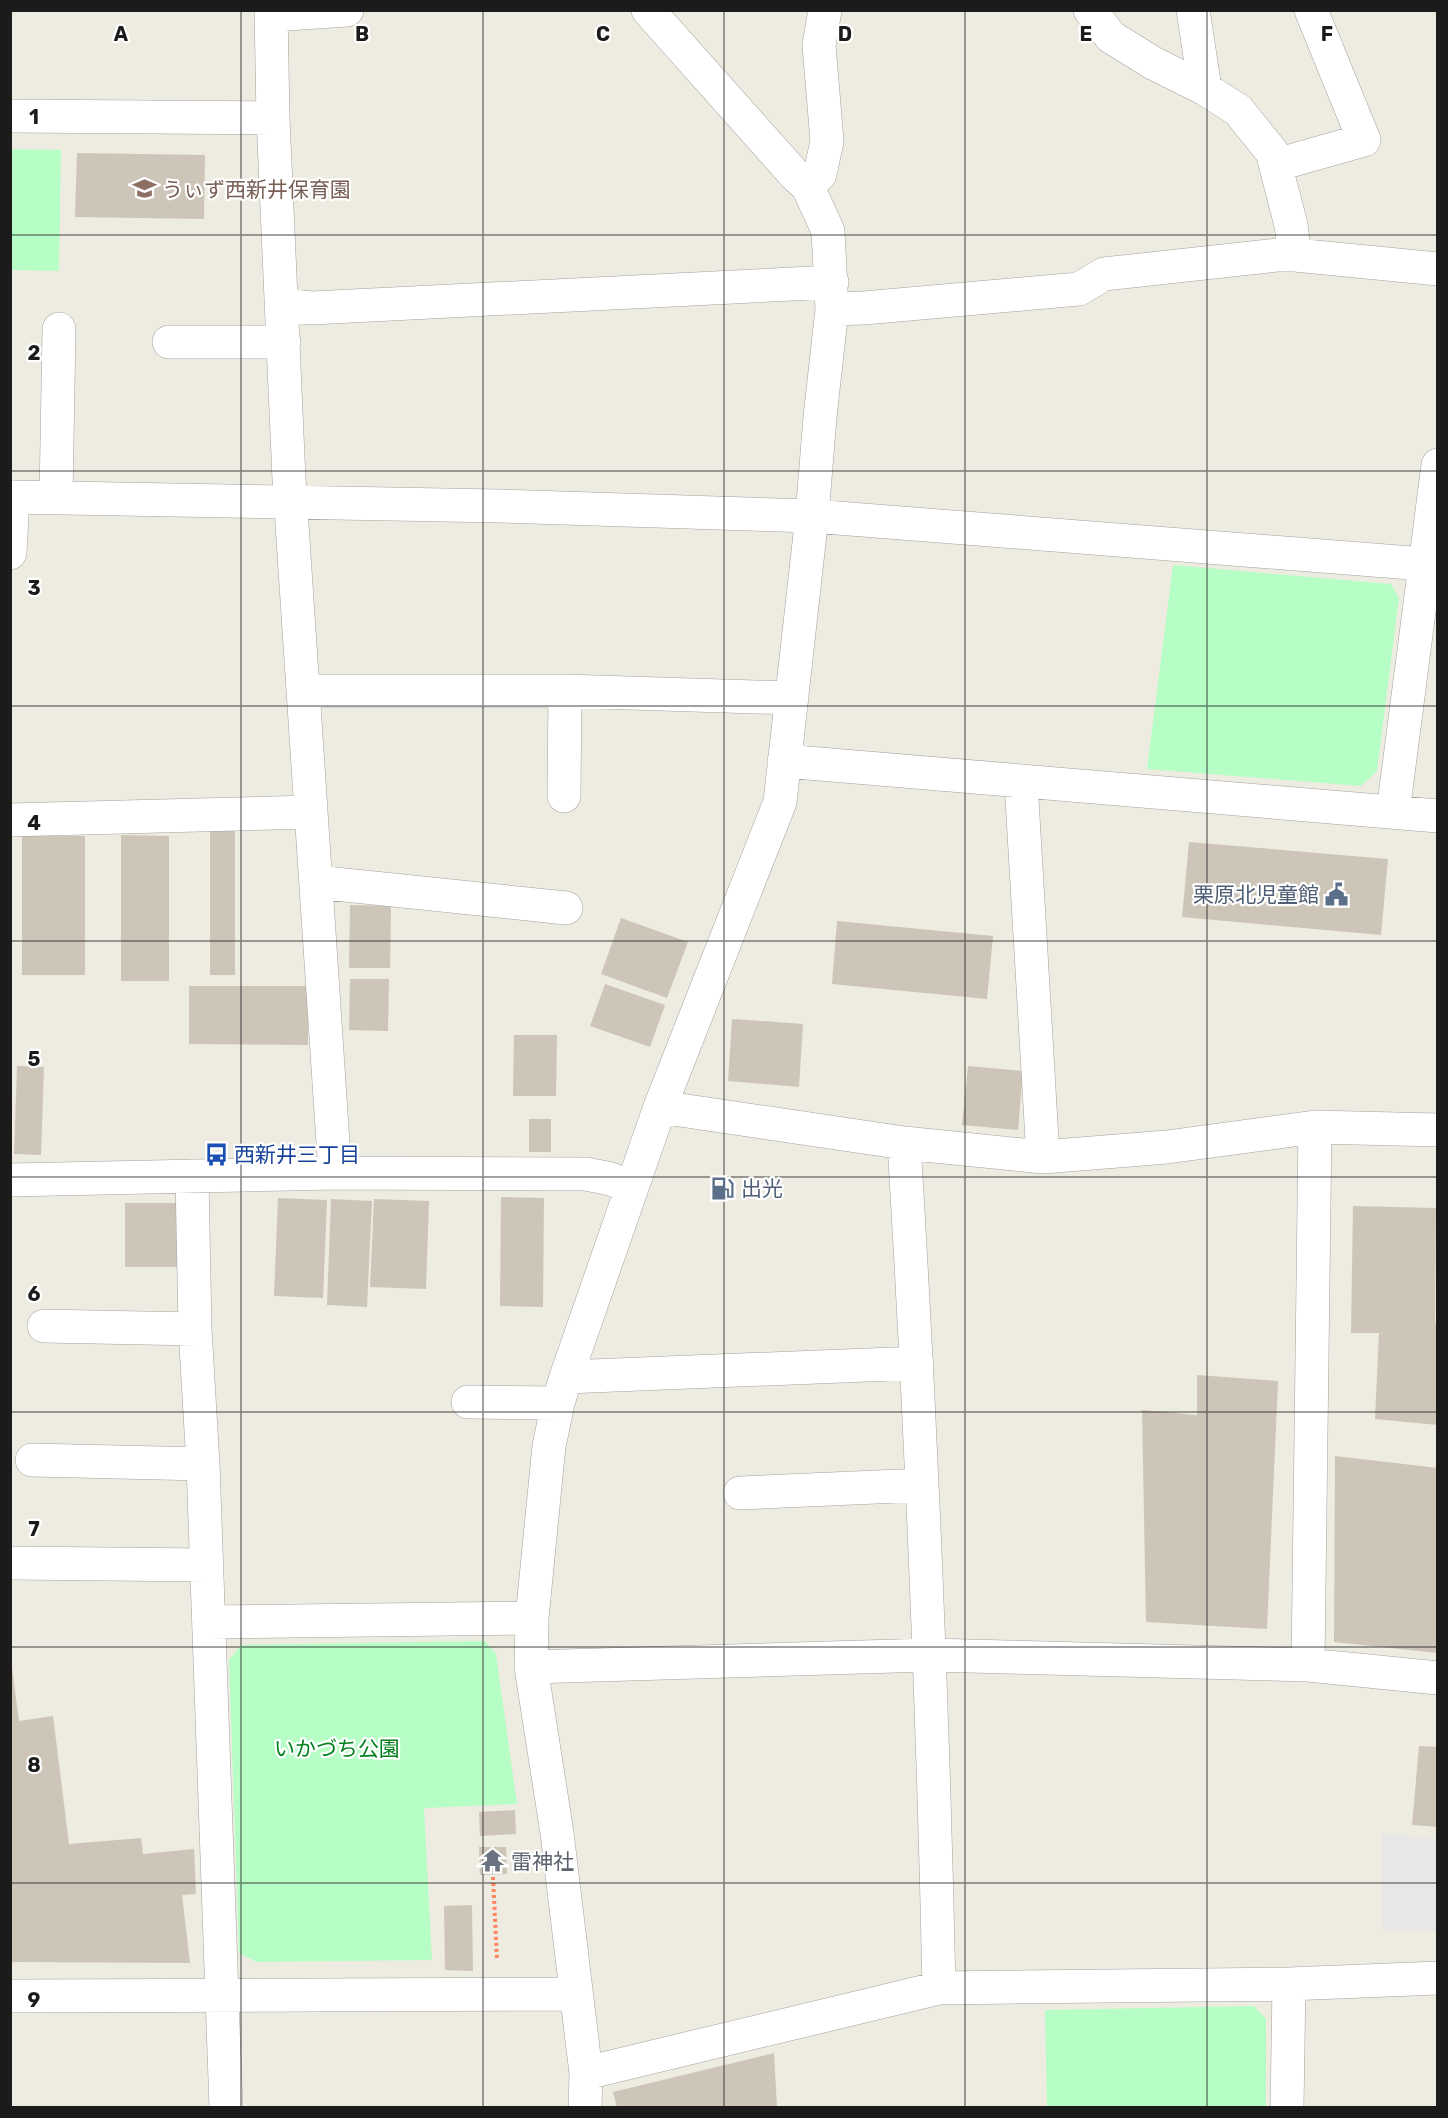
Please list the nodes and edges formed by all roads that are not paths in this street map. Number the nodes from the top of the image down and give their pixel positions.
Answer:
1 (346, 10) edge
2 (648, 10) edge
3 (825, 10) edge
4 (1090, 10) edge
5 (1193, 10) edge
6 (1311, 10) edge
7 (272, 13) edge
8 (1205, 88) junction
9 (10, 116) edge
10 (273, 118) junction
11 (1276, 165) junction
12 (807, 187) junction
13 (1295, 255) junction
14 (1437, 269) edge
15 (832, 295) junction
16 (282, 305) junction
17 (59, 329) dead end
18 (169, 342) dead end
19 (284, 342) junction
20 (1437, 465) edge
21 (12, 497) edge
22 (56, 498) junction
23 (290, 502) junction
24 (812, 516) junction
25 (10, 553) edge
26 (1424, 564) junction
27 (304, 691) junction
28 (565, 692) junction
29 (792, 698) junction
30 (784, 761) junction
31 (1021, 782) junction
32 (564, 796) dead end
33 (311, 812) junction
34 (1393, 812) junction
35 (1437, 816) edge
36 (10, 820) edge
37 (316, 882) junction
38 (566, 908) dead end
39 (660, 1107) junction
40 (1315, 1127) junction
41 (1437, 1130) edge
42 (904, 1143) junction
43 (1043, 1157) junction
44 (335, 1173) junction
45 (192, 1176) junction
46 (10, 1180) edge
47 (631, 1188) junction
48 (44, 1326) dead end
49 (195, 1329) junction
50 (917, 1364) junction
51 (562, 1390) junction
52 (468, 1402) dead end
53 (32, 1460) dead end
54 (203, 1464) junction
55 (921, 1485) junction
56 (740, 1493) dead end
57 (10, 1563) edge
58 (207, 1565) junction
59 (532, 1618) junction
60 (209, 1622) junction
61 (929, 1655) junction
62 (1308, 1665) junction
63 (531, 1667) junction
64 (1437, 1678) edge
65 (1437, 1978) edge
66 (1289, 1984) junction
67 (939, 1988) junction
68 (576, 1994) junction
69 (10, 1996) edge
70 (221, 1996) junction
71 (586, 2073) junction
72 (226, 2108) edge
73 (585, 2108) edge
74 (1287, 2108) edge

1 - 7 street
2 - 12 street
3 - 12 street
4 - 8 street
5 - 8 street
6 - 11 street
7 - 10 street
8 - 11 street
9 - 10 street
10 - 16 street
11 - 13 street
12 - 15 street
13 - 14 street
13 - 15 street
15 - 16 street
15 - 24 street
16 - 19 street
17 - 22 street
18 - 19 street
19 - 23 street
20 - 26 street
21 - 22 street
21 - 25 street
22 - 23 street
23 - 24 street
23 - 27 street
24 - 26 street
24 - 29 street
26 - 34 street
27 - 28 street
27 - 33 street
28 - 29 street
28 - 32 street
29 - 30 street
30 - 31 street
30 - 39 street
31 - 34 street
31 - 43 street
33 - 36 street
33 - 37 street
34 - 35 street
37 - 38 street
37 - 44 street
39 - 42 street
39 - 47 street
40 - 41 street
40 - 43 street
40 - 62 street
42 - 43 street
42 - 50 street
44 - 45 street
44 - 47 street
45 - 46 street
45 - 49 street
47 - 51 street
48 - 49 street
49 - 54 street
50 - 51 street
50 - 55 street
51 - 52 street
51 - 59 street
53 - 54 street
54 - 58 street
55 - 56 street
55 - 61 street
57 - 58 street
58 - 60 street
59 - 60 street
59 - 63 street
60 - 70 street
61 - 62 street
61 - 63 street
61 - 67 street
62 - 64 street
63 - 68 street
65 - 66 street
66 - 67 street
66 - 74 street
67 - 71 street
68 - 70 street
68 - 71 street
69 - 70 street
70 - 72 street
71 - 73 street

